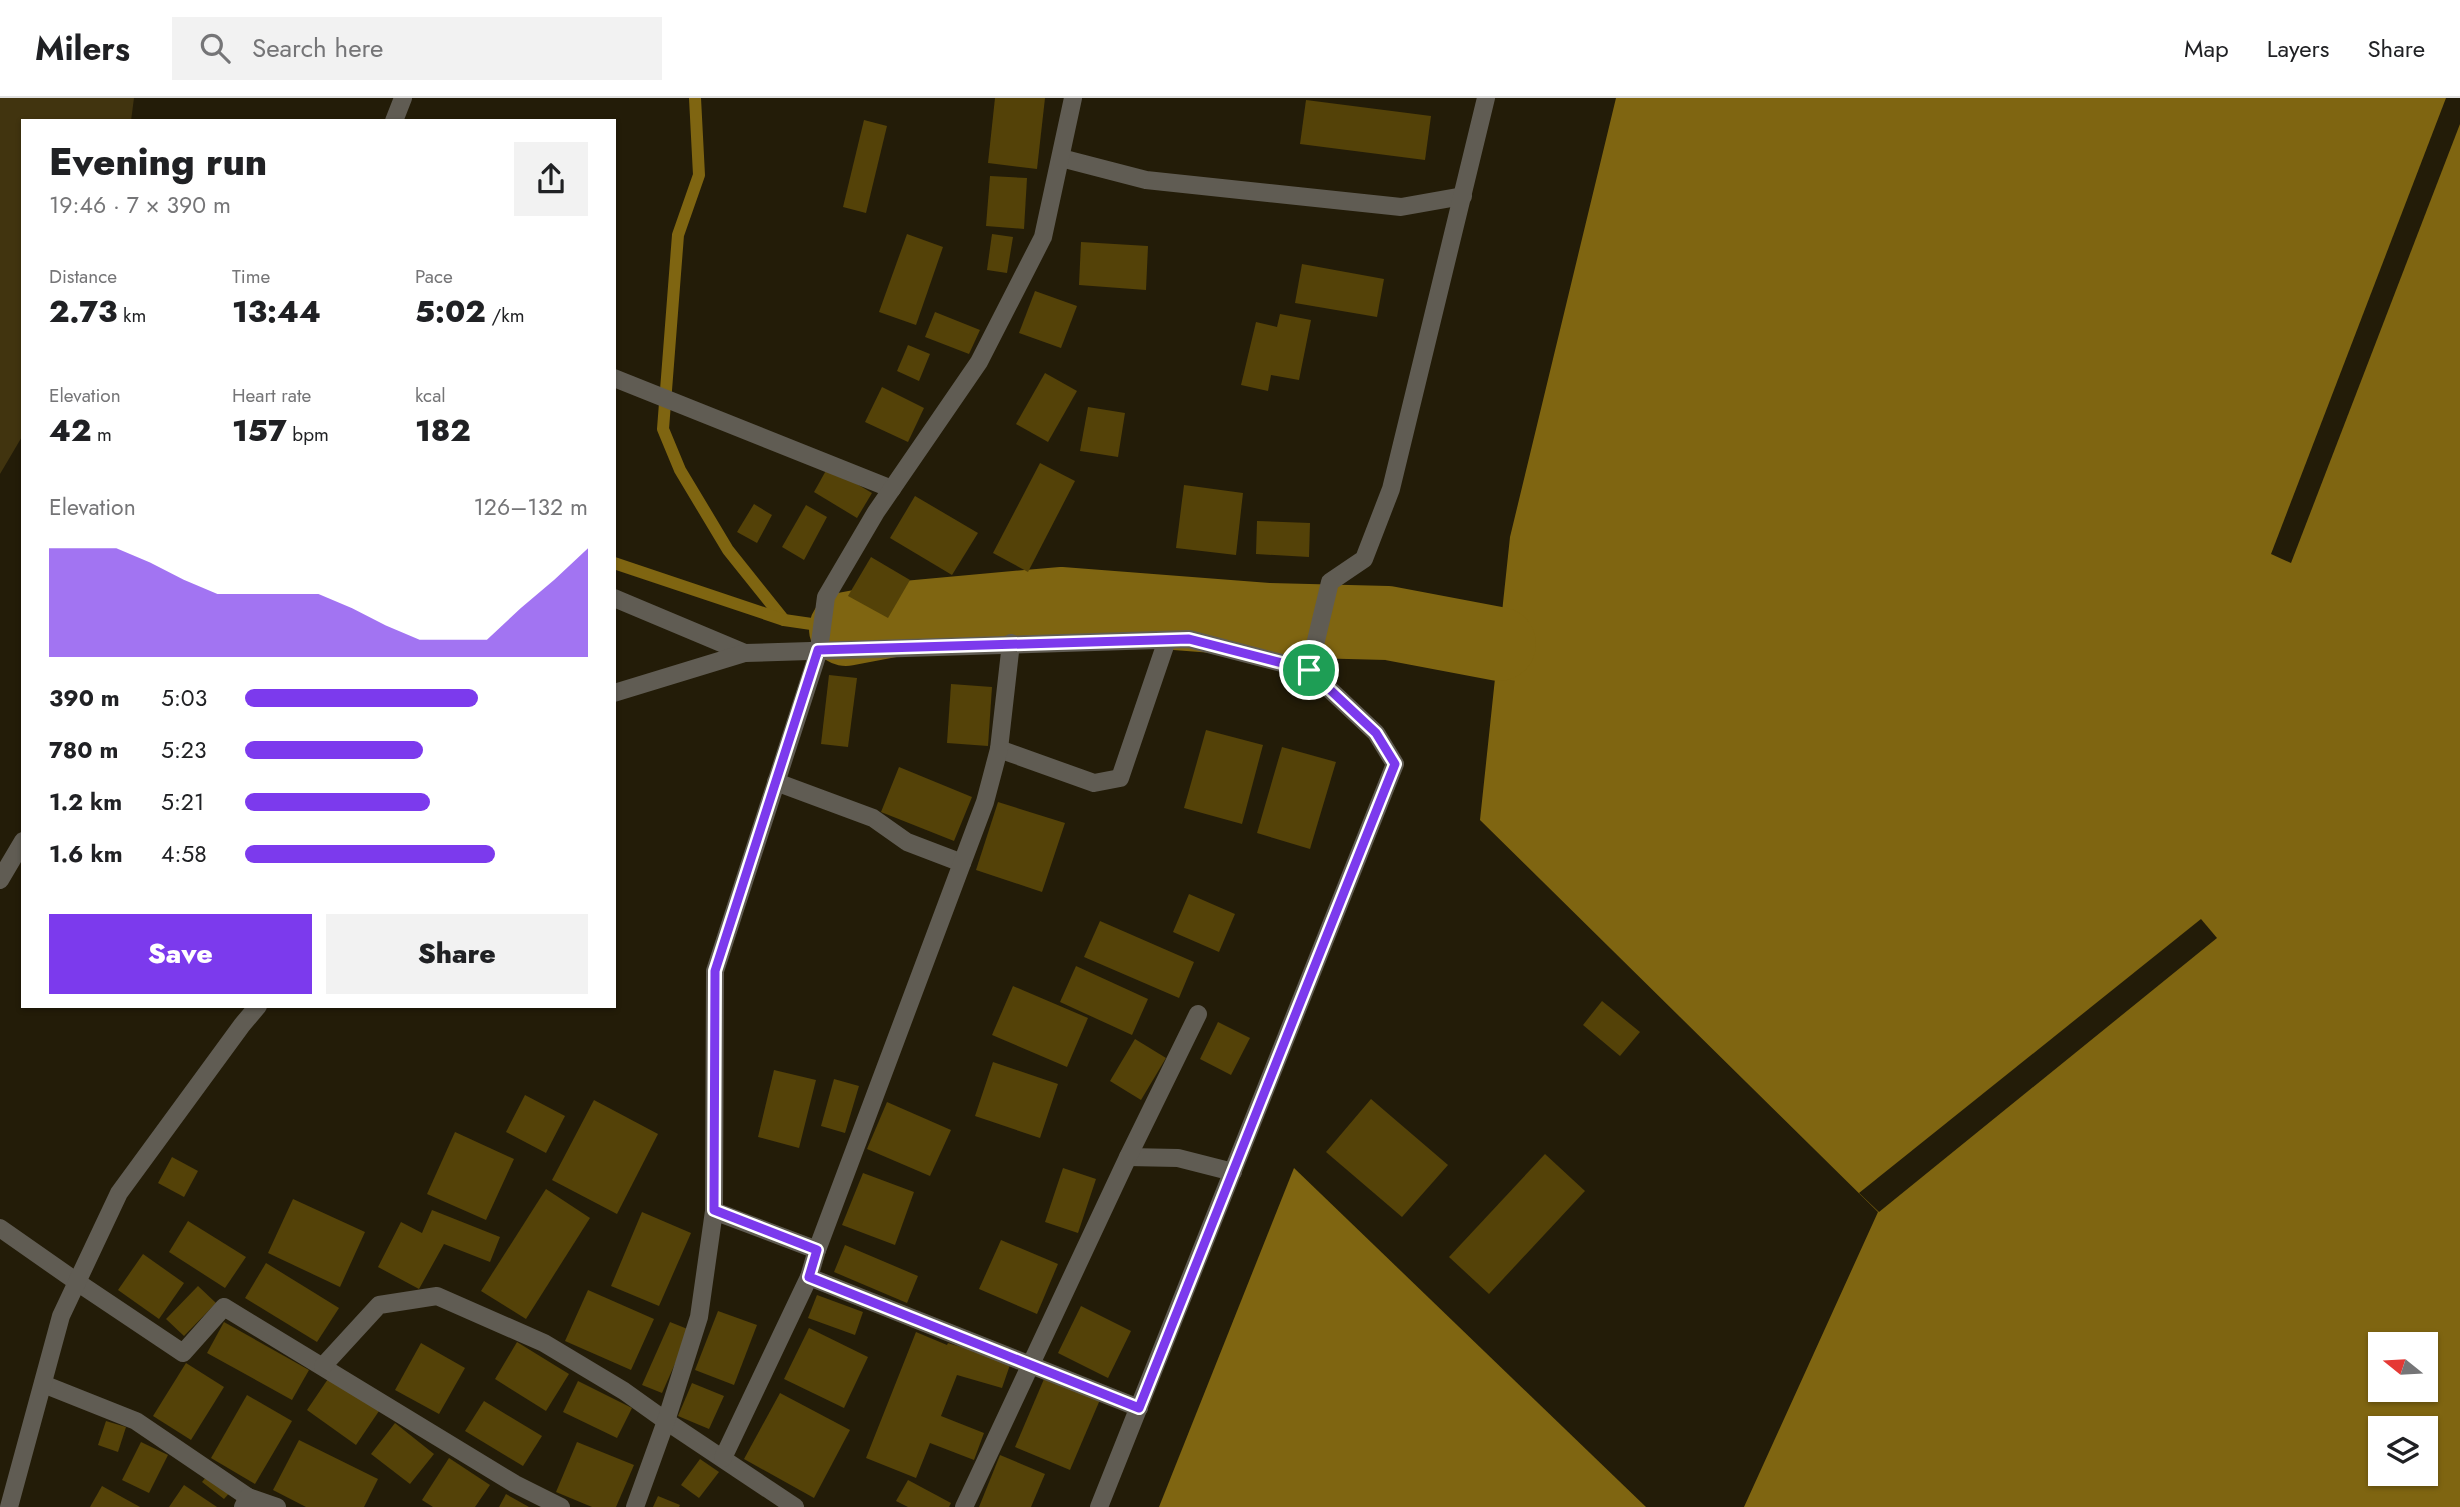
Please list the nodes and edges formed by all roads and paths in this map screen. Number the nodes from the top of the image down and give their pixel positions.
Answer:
1 (403, 98) edge
2 (1073, 98) edge
3 (1486, 98) edge
4 (395, 119) edge
5 (1061, 158) junction
6 (1463, 196) junction
7 (616, 379) edge
8 (892, 489) junction
9 (616, 599) edge
10 (1167, 640) junction
11 (1011, 643) junction
12 (818, 650) junction
13 (745, 653) junction
14 (1309, 670) junction
15 (616, 692) edge
16 (999, 749) junction
17 (776, 782) junction
18 (21, 844) edge
19 (962, 863) junction
20 (0, 880) edge
21 (256, 1008) edge
22 (1198, 1014) dead end
23 (1128, 1157) junction
24 (1233, 1172) junction
25 (714, 1210) junction
26 (0, 1228) edge
27 (817, 1250) junction
28 (809, 1277) junction
29 (77, 1282) junction
30 (1031, 1364) junction
31 (323, 1366) junction
32 (43, 1384) junction
33 (1139, 1408) junction
34 (666, 1420) junction
35 (723, 1458) junction
36 (246, 1502) edge
37 (9, 1507) edge
38 (277, 1507) edge
39 (561, 1507) edge
40 (635, 1507) edge
41 (794, 1507) edge
42 (964, 1507) edge
43 (1099, 1507) edge

1 - 4 street
2 - 5 street
3 - 6 street
5 - 6 street
5 - 8 street
6 - 14 street
7 - 8 street
8 - 12 street
9 - 13 street
10 - 11 street
10 - 14 street
10 - 16 street
11 - 12 street
11 - 16 street
12 - 13 street
12 - 17 street
13 - 15 street
14 - 24 street
16 - 19 street
17 - 19 street
17 - 25 street
18 - 20 street
19 - 27 street
21 - 29 street
22 - 23 street
23 - 24 street
23 - 30 street
24 - 33 street
25 - 27 street
25 - 34 street
26 - 29 street
27 - 28 street
28 - 30 street
28 - 35 street
29 - 31 street
29 - 32 street
30 - 33 street
30 - 42 street
31 - 34 street
31 - 39 street
32 - 36 street
32 - 37 street
33 - 43 street
34 - 35 street
34 - 40 street
35 - 41 street
36 - 38 street

